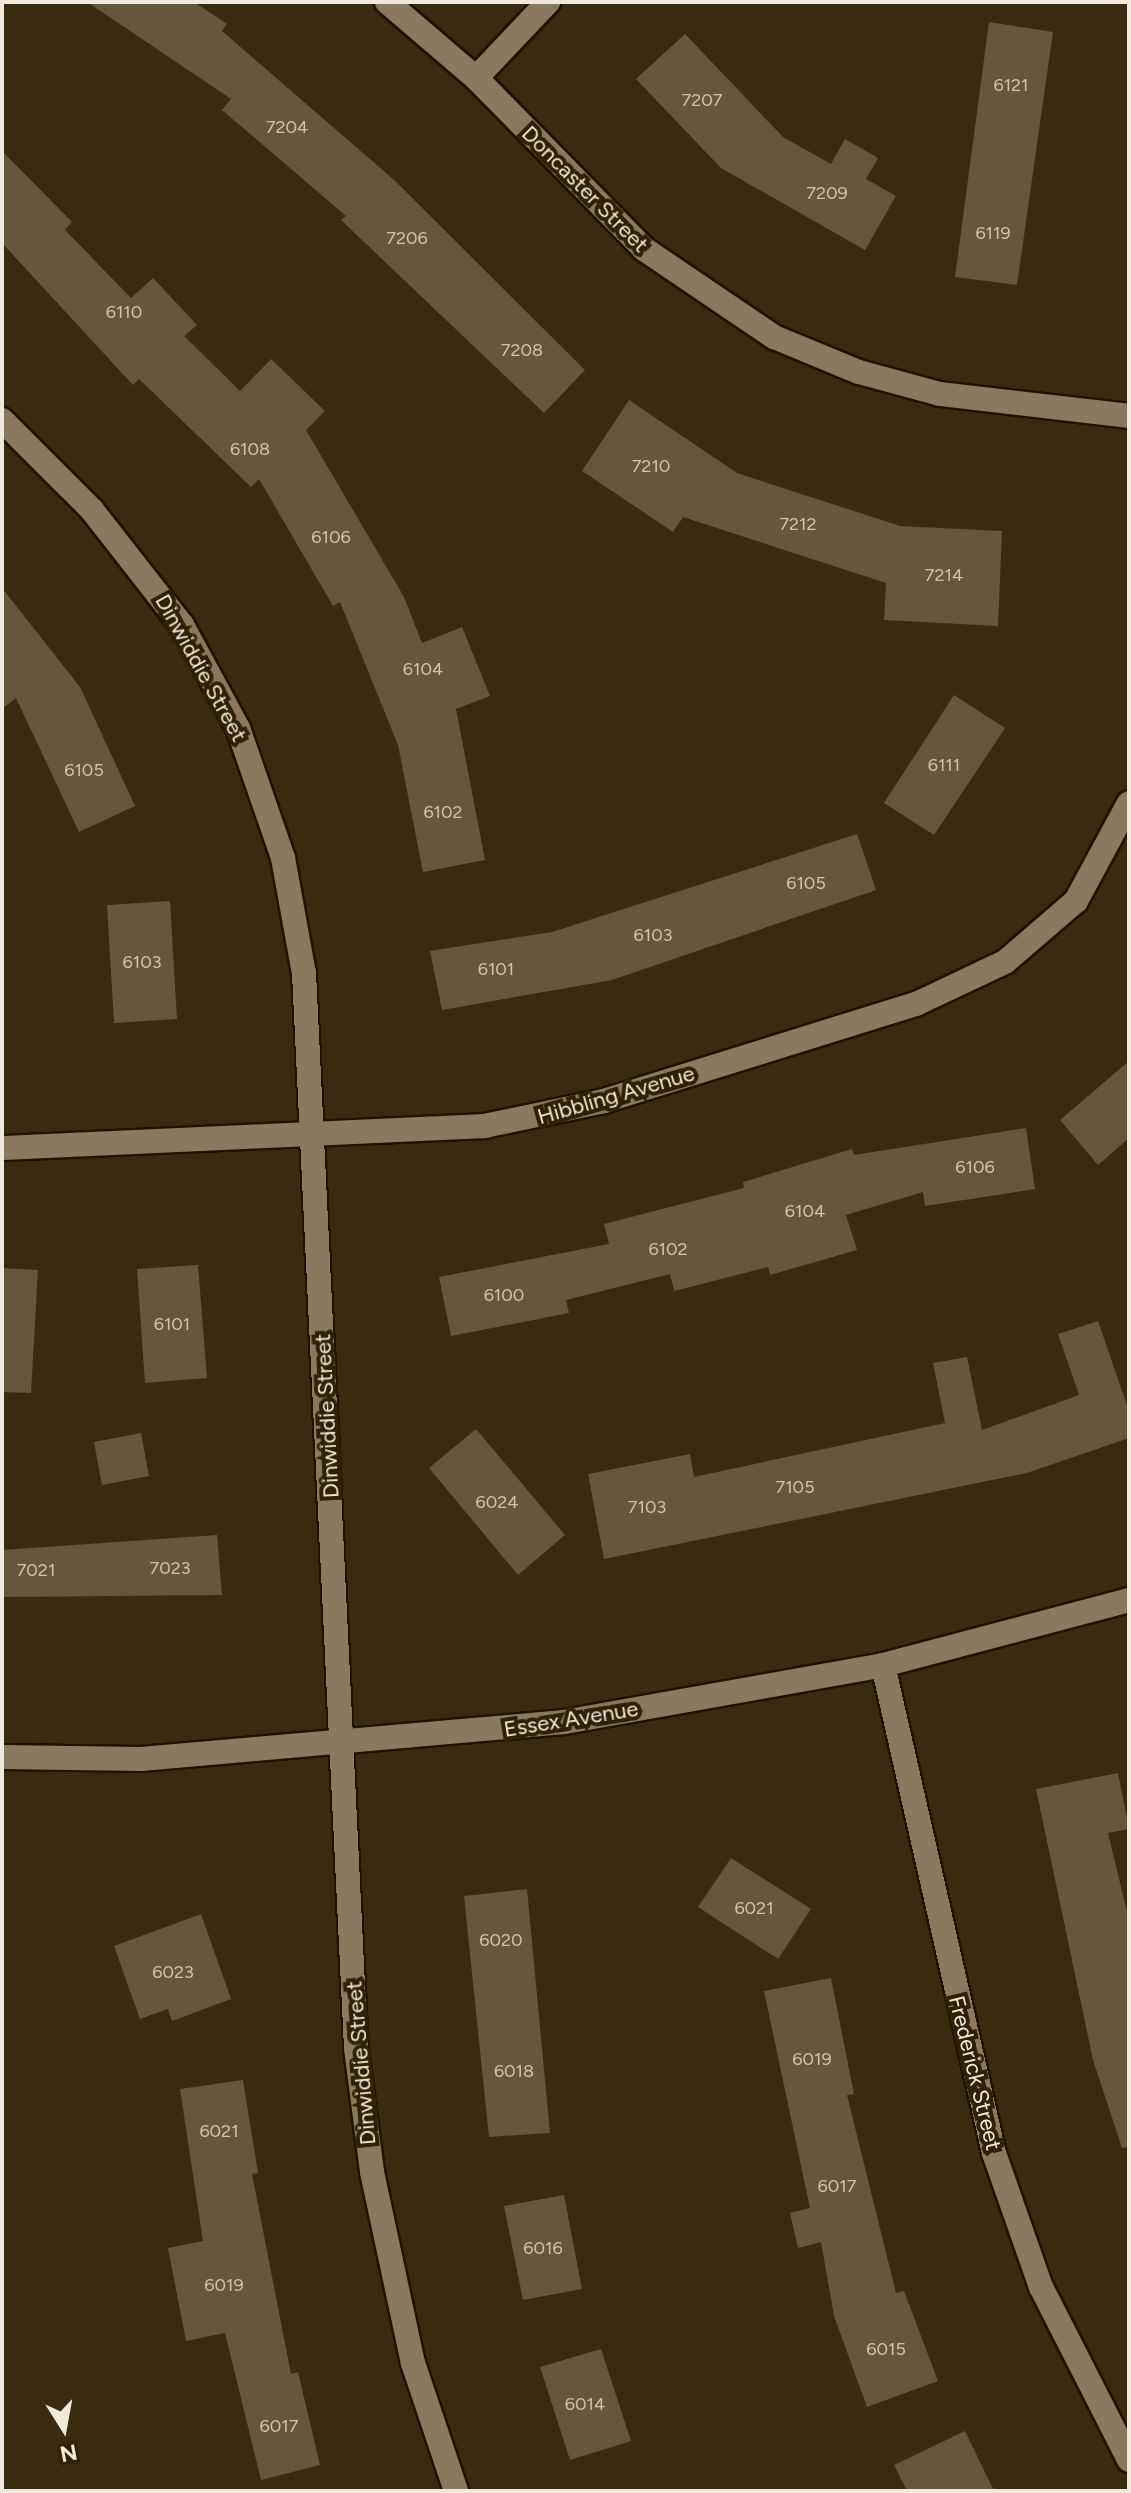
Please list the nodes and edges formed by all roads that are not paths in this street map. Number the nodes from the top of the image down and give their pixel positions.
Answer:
1 (387, 2) edge
2 (548, 2) edge
3 (476, 78) junction
4 (1129, 416) edge
5 (2, 420) edge
6 (1129, 803) edge
7 (314, 1136) junction
8 (2, 1148) edge
9 (1129, 1600) edge
10 (883, 1665) junction
11 (342, 1744) junction
12 (2, 1757) edge
13 (1129, 2460) edge
14 (456, 2491) edge

1 - 3 street, Doncaster Street
2 - 3 street
3 - 4 street, Doncaster Street
5 - 7 street, Dinwiddie Street
6 - 7 street, Hibbling Avenue
7 - 8 street, Hibbling Avenue
7 - 11 street, Dinwiddie Street
9 - 10 street, Essex Avenue
10 - 11 street, Essex Avenue
10 - 13 street, Frederick Street
11 - 12 street, Essex Avenue
11 - 14 street, Dinwiddie Street

